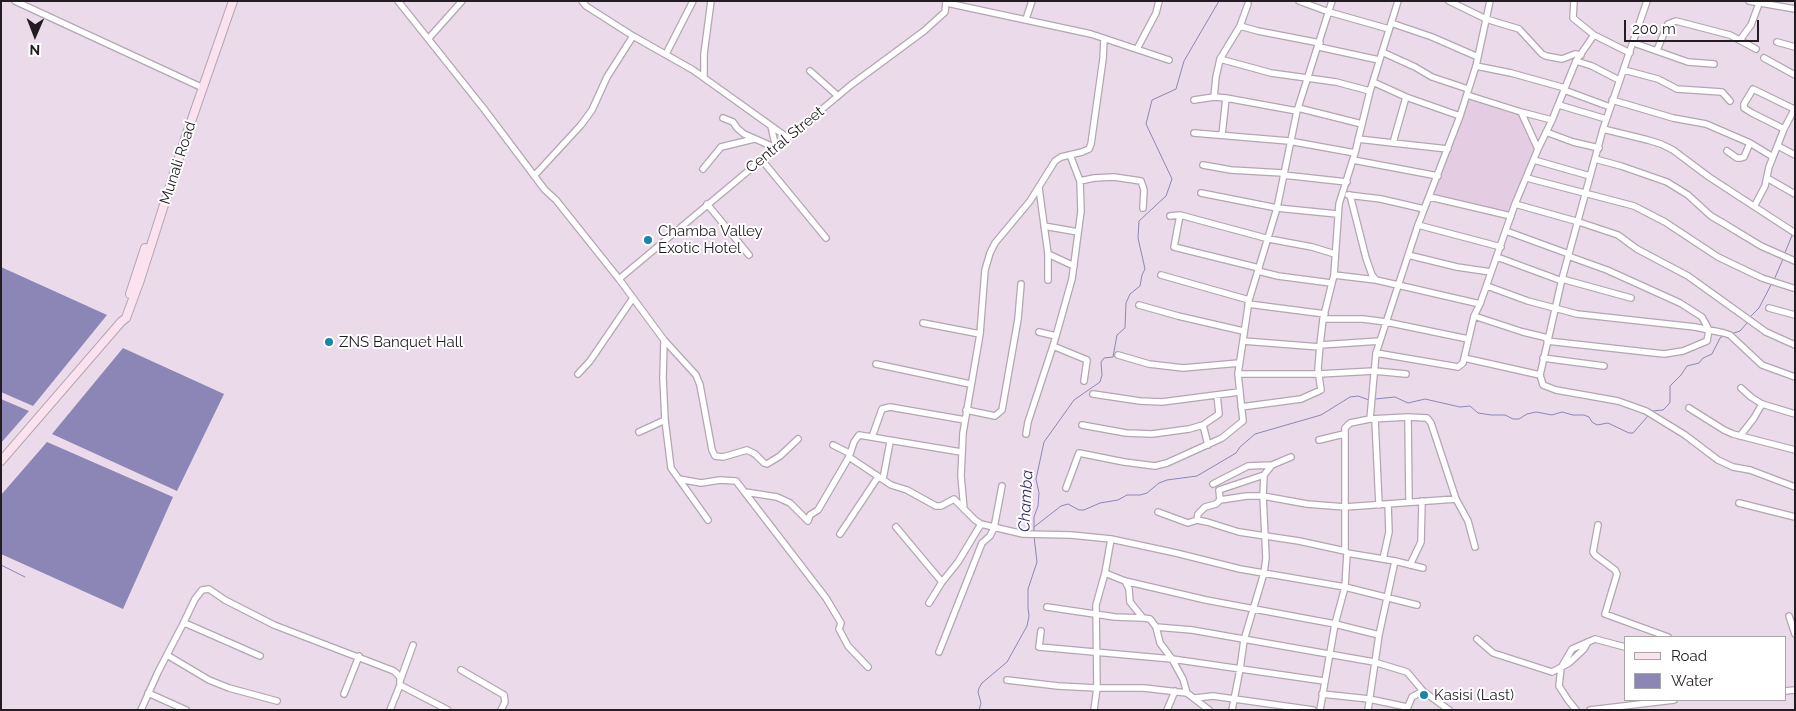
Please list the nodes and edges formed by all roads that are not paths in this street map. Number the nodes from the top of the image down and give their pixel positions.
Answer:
1 (15, 1) edge
2 (228, 1) edge
3 (233, 1) edge
4 (398, 1) edge
5 (462, 1) edge
6 (582, 1) edge
7 (693, 1) edge
8 (711, 1) edge
9 (1032, 1) edge
10 (1159, 1) edge
11 (1299, 1) edge
12 (1332, 1) edge
13 (1398, 1) edge
14 (1449, 1) edge
15 (1490, 1) edge
16 (1574, 1) edge
17 (1647, 1) edge
18 (1749, 1) edge
19 (946, 2) edge
20 (1759, 2) edge
21 (1248, 4) dead end
22 (1795, 9) edge
23 (1329, 12) junction
24 (1026, 19) junction
25 (1486, 19) junction
26 (1240, 26) junction
27 (1390, 26) junction
28 (1594, 35) junction
29 (633, 36) junction
30 (429, 38) junction
31 (1104, 39) junction
32 (1740, 40) junction
33 (1777, 42) dead end
34 (1634, 43) junction
35 (1319, 45) junction
36 (1795, 47) edge
37 (1137, 49) junction
38 (1756, 49) dead end
39 (1657, 50) junction
40 (1382, 52) junction
41 (1630, 53) junction
42 (666, 54) junction
43 (1580, 55) junction
44 (1478, 57) junction
45 (1764, 58) dead end
46 (1220, 59) junction
47 (1169, 60) dead end
48 (1380, 60) junction
49 (1576, 61) junction
50 (1714, 64) dead end
51 (1476, 66) junction
52 (1624, 70) junction
53 (810, 71) dead end
54 (1795, 75) edge
55 (704, 77) junction
56 (1308, 77) junction
57 (1619, 80) junction
58 (1373, 82) junction
59 (201, 88) junction
60 (1564, 89) junction
61 (1370, 91) junction
62 (1468, 92) junction
63 (838, 96) junction
64 (1214, 97) junction
65 (1406, 97) junction
66 (1226, 98) junction
67 (1194, 100) dead end
68 (1612, 100) junction
69 (1730, 100) dead end
70 (1559, 105) junction
71 (1610, 107) junction
72 (1297, 109) junction
73 (1794, 109) edge
74 (1520, 112) junction
75 (1460, 116) junction
76 (1793, 117) edge
77 (723, 118) dead end
78 (1606, 119) junction
79 (1552, 120) junction
80 (1362, 124) junction
81 (770, 126) junction
82 (1603, 129) junction
83 (1784, 129) junction
84 (1546, 132) junction
85 (1194, 133) dead end
86 (1222, 135) junction
87 (788, 138) junction
88 (754, 139) junction
89 (1358, 139) junction
90 (1290, 140) junction
91 (1394, 143) junction
92 (1750, 143) junction
93 (1778, 146) junction
94 (776, 148) junction
95 (1599, 148) junction
96 (1448, 149) junction
97 (1538, 150) junction
98 (1727, 151) dead end
99 (1355, 153) junction
100 (1070, 155) junction
101 (1795, 155) edge
102 (1773, 157) junction
103 (761, 159) junction
104 (1595, 159) junction
105 (1353, 160) junction
106 (1534, 160) junction
107 (1203, 166) dead end
108 (703, 169) dead end
109 (1283, 174) junction
110 (534, 176) junction
111 (1438, 176) junction
112 (1590, 176) junction
113 (1527, 178) junction
114 (1767, 178) junction
115 (1080, 181) junction
116 (1347, 182) junction
117 (1039, 188) junction
118 (1201, 193) dead end
119 (1586, 193) junction
120 (1342, 194) junction
121 (1795, 194) edge
122 (1350, 195) junction
123 (1430, 196) junction
124 (707, 204) junction
125 (1515, 204) junction
126 (1755, 205) junction
127 (1143, 208) dead end
128 (1277, 208) junction
129 (1424, 209) junction
130 (1337, 214) junction
131 (1180, 215) junction
132 (1170, 216) dead end
133 (1511, 216) junction
134 (1578, 222) junction
135 (1418, 225) junction
136 (1044, 226) junction
137 (1506, 231) junction
138 (1078, 232) junction
139 (1795, 233) edge
140 (826, 238) dead end
141 (1269, 239) junction
142 (1501, 247) junction
143 (1048, 254) junction
144 (1335, 254) junction
145 (749, 255) dead end
146 (1408, 255) junction
147 (1569, 255) junction
148 (1497, 257) junction
149 (1795, 261) edge
150 (1074, 266) junction
151 (1258, 270) junction
152 (1492, 272) junction
153 (1161, 275) dead end
154 (1334, 276) junction
155 (619, 278) junction
156 (1048, 280) dead end
157 (1376, 280) junction
158 (1562, 280) junction
159 (1331, 283) junction
160 (1021, 284) dead end
161 (1400, 285) junction
162 (1486, 286) junction
163 (1793, 288) dead end
164 (633, 298) junction
165 (1631, 298) dead end
166 (1249, 302) junction
167 (1139, 304) dead end
168 (1480, 304) junction
169 (1769, 308) dead end
170 (1556, 309) junction
171 (1795, 315) edge
172 (1324, 316) junction
173 (1474, 316) junction
174 (1386, 322) junction
175 (923, 324) dead end
176 (1709, 330) junction
177 (1244, 331) junction
178 (1039, 332) dead end
179 (980, 334) junction
180 (1056, 336) junction
181 (1468, 339) junction
182 (1548, 339) junction
183 (664, 340) junction
184 (1243, 341) junction
185 (1380, 341) junction
186 (1795, 344) edge
187 (1053, 346) junction
188 (1320, 346) junction
189 (1376, 353) junction
190 (1118, 355) dead end
191 (1464, 358) junction
192 (1543, 358) junction
193 (1239, 362) junction
194 (876, 364) dead end
195 (1604, 366) dead end
196 (1374, 371) junction
197 (578, 374) dead end
198 (1238, 374) junction
199 (1319, 374) junction
200 (1406, 374) dead end
201 (1540, 376) junction
202 (1795, 377) edge
203 (1084, 381) dead end
204 (970, 384) junction
205 (1741, 388) dead end
206 (1239, 392) junction
207 (1093, 394) dead end
208 (1217, 395) junction
209 (1762, 404) junction
210 (1241, 407) junction
211 (1689, 408) dead end
212 (966, 410) junction
213 (1795, 414) edge
214 (1408, 417) junction
215 (1372, 419) junction
216 (665, 420) junction
217 (965, 420) junction
218 (1082, 425) dead end
219 (1203, 425) junction
220 (639, 432) dead end
221 (1026, 434) dead end
222 (1344, 434) junction
223 (1740, 436) junction
224 (872, 437) junction
225 (798, 439) dead end
226 (1319, 440) dead end
227 (890, 442) junction
228 (832, 445) dead end
229 (1208, 445) junction
230 (1795, 450) edge
231 (961, 452) junction
232 (849, 457) junction
233 (1291, 457) dead end
234 (1, 461) edge
235 (1272, 465) junction
236 (1264, 475) junction
237 (881, 478) junction
238 (679, 479) junction
239 (1213, 484) dead end
240 (1002, 486) dead end
241 (1795, 486) edge
242 (1066, 488) dead end
243 (745, 492) junction
244 (1263, 496) junction
245 (1456, 499) junction
246 (1220, 500) junction
247 (1422, 501) junction
248 (1409, 502) junction
249 (1739, 503) dead end
250 (1388, 504) junction
251 (1379, 505) junction
252 (1345, 507) junction
253 (964, 509) junction
254 (1158, 512) dead end
255 (1795, 517) edge
256 (708, 520) dead end
257 (1196, 520) junction
258 (981, 524) junction
259 (1598, 525) dead end
260 (896, 527) dead end
261 (994, 528) junction
262 (840, 534) dead end
263 (1265, 537) junction
264 (1111, 539) junction
265 (1476, 547) dead end
266 (1346, 552) junction
267 (1383, 559) junction
268 (1395, 561) junction
269 (1410, 565) junction
270 (1423, 568) dead end
271 (1264, 572) junction
272 (1105, 573) junction
273 (1124, 581) junction
274 (942, 582) junction
275 (1345, 586) junction
276 (1388, 597) junction
277 (929, 603) dead end
278 (1418, 605) dead end
279 (1046, 607) dead end
280 (1253, 610) junction
281 (1096, 615) junction
282 (1789, 616) dead end
283 (1144, 618) junction
284 (183, 624) junction
285 (1335, 624) junction
286 (1156, 627) junction
287 (1041, 631) dead end
288 (1795, 634) edge
289 (1379, 635) junction
290 (1665, 636) edge
291 (1477, 639) dead end
292 (1244, 640) junction
293 (413, 645) dead end
294 (1624, 647) edge
295 (939, 652) dead end
296 (1096, 652) junction
297 (1329, 654) junction
298 (167, 655) junction
299 (260, 656) dead end
300 (359, 656) junction
301 (1172, 659) junction
302 (1374, 662) junction
303 (868, 667) dead end
304 (1561, 668) junction
305 (1240, 669) junction
306 (461, 670) dead end
307 (1007, 680) dead end
308 (1324, 681) junction
309 (400, 683) junction
310 (1097, 688) junction
311 (1175, 691) junction
312 (1423, 691) junction
313 (148, 693) junction
314 (1187, 693) junction
315 (344, 694) dead end
316 (1322, 694) junction
317 (1195, 698) junction
318 (1233, 698) junction
319 (1369, 699) junction
320 (277, 701) dead end
321 (1666, 701) edge
322 (1407, 709) edge
323 (141, 710) edge
324 (186, 710) edge
325 (390, 710) edge
326 (448, 710) edge
327 (501, 710) edge
328 (1094, 710) edge
329 (1167, 710) edge
330 (1209, 710) edge
331 (1232, 710) edge
332 (1313, 710) edge
333 (1320, 710) edge
334 (1368, 710) edge
335 (1450, 710) edge
336 (1576, 710) edge
337 (1590, 710) edge

1 - 59 street
2 - 59 main road, Munali Road
3 - 59 main road, Munali Road
4 - 30 street
5 - 30 street
6 - 29 street
7 - 42 street
8 - 55 street
9 - 24 street
10 - 37 street
11 - 23 street
12 - 23 street
13 - 27 street
14 - 25 street
15 - 25 street
16 - 28 street
17 - 34 street
18 - 20 street
19 - 24 street
19 - 63 street, Central Street
20 - 22 street
20 - 32 street
21 - 26 street
23 - 27 street
23 - 35 street
24 - 31 street
25 - 43 street
25 - 44 street
26 - 35 street
26 - 46 street
27 - 40 street
27 - 44 street
28 - 41 street
28 - 43 street
29 - 42 street
29 - 110 street
30 - 110 street
31 - 37 street
31 - 100 street
32 - 38 street
32 - 39 street
33 - 36 street
34 - 39 street
34 - 41 street
35 - 48 street
35 - 56 street
37 - 47 street
39 - 50 street
40 - 48 street
40 - 62 street
41 - 52 street
42 - 55 street
43 - 49 street
44 - 51 street
45 - 54 street
46 - 56 street
46 - 64 street
48 - 58 street
49 - 57 street
49 - 60 street
51 - 60 street
51 - 62 street
52 - 57 street
52 - 69 street
53 - 63 street
55 - 81 street
56 - 61 street
56 - 72 street
57 - 68 street
58 - 61 street
58 - 65 street
59 - 234 main road, Munali Road
60 - 70 street
60 - 71 street
61 - 80 street
62 - 74 street
62 - 75 street
63 - 87 street, Central Street
64 - 66 street
64 - 67 street
65 - 75 street
65 - 91 street
66 - 72 street
66 - 86 street
68 - 71 street
68 - 92 street
70 - 78 street
70 - 79 street
71 - 78 street
72 - 80 street
72 - 90 street
73 - 76 street
73 - 83 street
74 - 79 street
74 - 97 street
75 - 96 street
76 - 83 street
77 - 88 street
78 - 82 street
79 - 84 street
80 - 89 street
81 - 87 street
81 - 94 street
82 - 95 street
82 - 126 street
83 - 93 street
84 - 95 street
84 - 97 street
85 - 86 street
86 - 90 street
87 - 94 street, Central Street
88 - 94 street
88 - 108 street
89 - 91 street
89 - 99 street
90 - 99 street
90 - 109 street
91 - 96 street
92 - 98 street
92 - 102 street
93 - 101 street
93 - 102 street
94 - 103 street, Central Street
95 - 104 street
96 - 111 street
97 - 106 street
99 - 105 street
100 - 115 street
100 - 117 street
102 - 114 street
103 - 124 street, Central Street
103 - 140 street
104 - 112 street
104 - 149 street
105 - 111 street
105 - 116 street
106 - 112 street
106 - 113 street
107 - 109 street
109 - 116 street
109 - 128 street
110 - 155 street
111 - 123 street
112 - 119 street
113 - 119 street
113 - 125 street
114 - 121 street
114 - 126 street
115 - 127 street
115 - 138 street
116 - 120 street
117 - 136 street
117 - 179 street
118 - 128 street
119 - 134 street
119 - 163 street
120 - 122 street
120 - 130 street
122 - 129 street
122 - 157 street
123 - 129 street
123 - 133 street
124 - 145 street
124 - 155 street, Central Street
125 - 133 street
125 - 134 street
126 - 139 street
128 - 130 street
128 - 141 street
129 - 135 street
130 - 144 street
131 - 132 street
131 - 141 street
131 - 151 street
133 - 137 street
134 - 147 street
134 - 186 street
135 - 142 street
135 - 146 street
136 - 138 street
136 - 143 street
137 - 142 street
137 - 147 street
138 - 150 street
141 - 144 street
141 - 151 street
142 - 148 street
143 - 150 street
143 - 156 street
144 - 154 street
146 - 152 street
146 - 161 street
147 - 158 street
147 - 176 street
148 - 152 street
148 - 158 street
150 - 180 street
151 - 159 street
151 - 166 street
152 - 162 street
153 - 166 street
154 - 157 street
154 - 159 street
155 - 164 street
157 - 161 street
158 - 165 street
158 - 170 street
159 - 172 street
160 - 212 street
161 - 168 street
161 - 174 street
162 - 168 street
162 - 170 street
164 - 183 street
164 - 197 street
166 - 172 street
166 - 177 street
167 - 177 street
168 - 173 street
169 - 171 street
170 - 176 street
170 - 182 street
172 - 174 street
172 - 188 street
173 - 181 street
173 - 182 street
174 - 181 street
174 - 185 street
175 - 179 street
176 - 182 street
176 - 202 street
177 - 184 street
178 - 180 street
179 - 204 street
180 - 187 street
181 - 191 street
182 - 192 street
183 - 216 street
183 - 225 street
184 - 188 street
184 - 193 street
185 - 188 street
185 - 189 street
187 - 203 street
187 - 221 street
188 - 199 street
189 - 191 street
189 - 196 street
190 - 193 street
191 - 201 street
192 - 195 street
192 - 201 street
193 - 198 street
194 - 204 street
196 - 199 street
196 - 200 street
196 - 215 street
198 - 199 street
198 - 206 street
199 - 210 street
201 - 241 street
204 - 212 street
205 - 209 street
206 - 208 street
206 - 210 street
207 - 208 street
208 - 219 street
209 - 213 street
209 - 223 street
210 - 229 street
211 - 223 street
212 - 217 street
214 - 215 street
214 - 245 street
214 - 248 street
215 - 222 street
215 - 251 street
216 - 220 street
216 - 238 street
217 - 224 street
217 - 231 street
218 - 219 street
219 - 229 street
222 - 226 street
222 - 252 street
223 - 230 street
224 - 227 street
224 - 232 street
227 - 231 street
227 - 237 street
228 - 232 street
229 - 242 street
231 - 253 street
232 - 237 street
232 - 243 street
233 - 235 street
235 - 236 street
235 - 239 street
236 - 244 street
236 - 246 street
237 - 253 street
237 - 262 street
238 - 243 street
238 - 256 street
240 - 261 street
243 - 303 street
244 - 246 street
244 - 252 street
244 - 263 street
245 - 247 street
245 - 265 street
246 - 257 street
247 - 248 street
247 - 269 street
248 - 250 street
249 - 255 street
250 - 251 street
250 - 267 street
251 - 252 street
252 - 266 street
253 - 258 street
254 - 257 street
257 - 263 street
258 - 261 street
258 - 274 street
259 - 290 street
260 - 274 street
261 - 264 street
261 - 295 street
263 - 266 street
263 - 271 street
264 - 271 street
264 - 272 street
266 - 267 street
266 - 275 street
267 - 268 street
268 - 269 street
268 - 276 street
269 - 270 street
271 - 275 street
271 - 280 street
272 - 273 street
272 - 281 street
273 - 280 street
273 - 283 street
274 - 277 street
275 - 276 street
275 - 285 street
276 - 278 street
276 - 289 street
279 - 281 street
280 - 285 street
280 - 292 street
281 - 283 street
281 - 296 street
282 - 288 street
283 - 286 street
284 - 298 street
284 - 299 street
284 - 300 street
285 - 289 street
285 - 297 street
286 - 292 street
286 - 301 street
287 - 296 street
289 - 302 street
291 - 304 street
292 - 297 street
292 - 305 street
293 - 309 street
294 - 304 street
296 - 301 street
296 - 310 street
297 - 302 street
297 - 308 street
298 - 313 street
298 - 320 street
300 - 309 street
300 - 315 street
301 - 305 street
301 - 314 street
302 - 312 street
302 - 319 street
304 - 336 street
305 - 308 street
305 - 318 street
306 - 327 street
307 - 310 street
308 - 316 street
309 - 325 street
309 - 326 street
310 - 311 street
310 - 328 street
311 - 314 street
311 - 329 street
312 - 322 street
312 - 335 street
313 - 323 street
313 - 324 street
314 - 317 street
316 - 319 street
316 - 333 street
317 - 318 street
317 - 330 street
318 - 331 street
318 - 332 street
319 - 322 street
319 - 334 street
321 - 337 street

